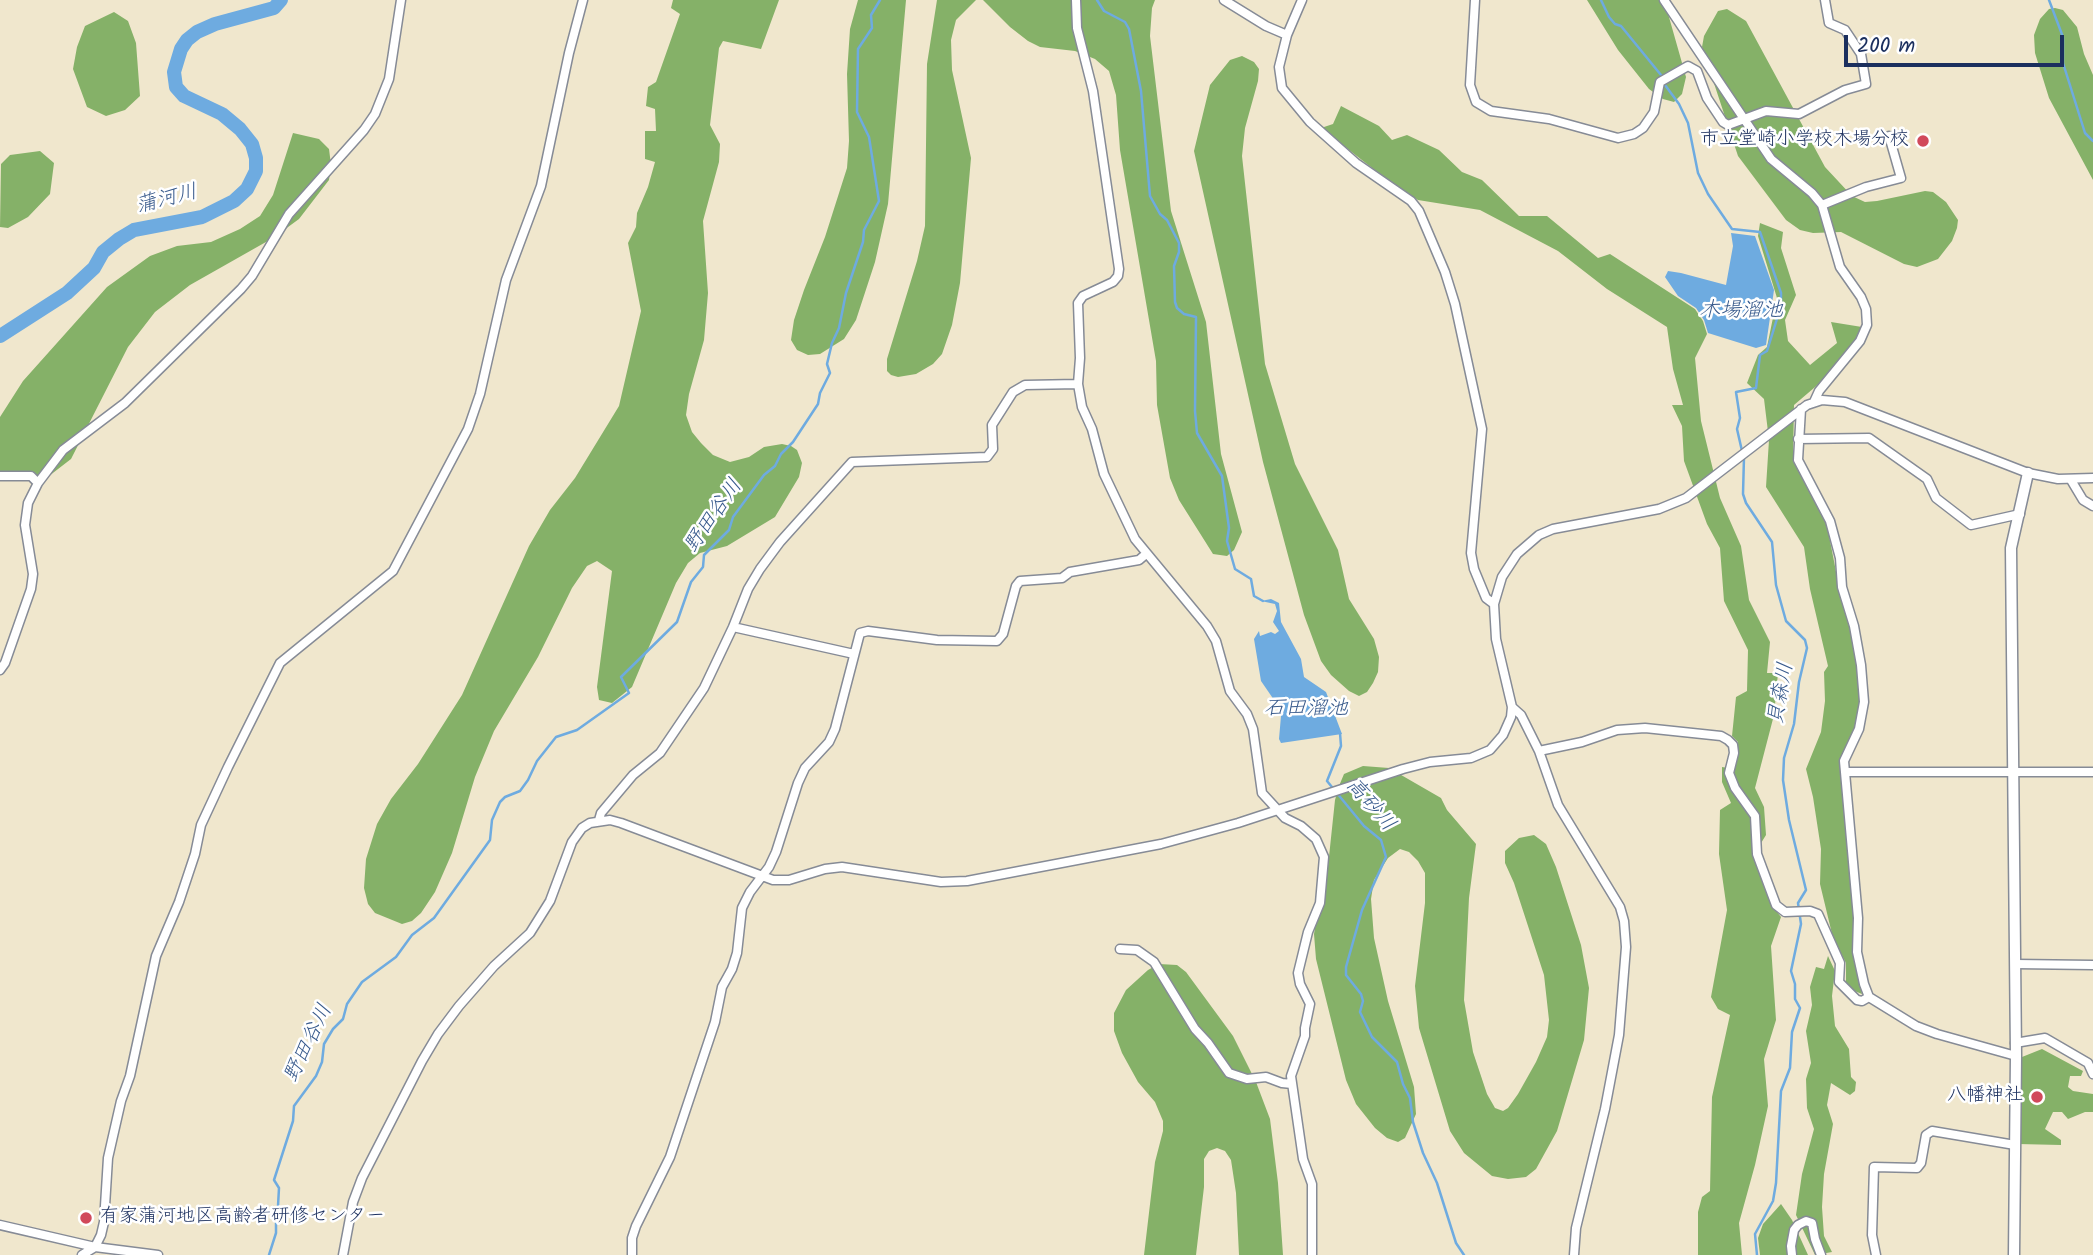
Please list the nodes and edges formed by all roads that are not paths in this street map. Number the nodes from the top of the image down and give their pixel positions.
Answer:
1 (401, 0) edge
2 (583, 0) edge
3 (1076, 0) edge
4 (1224, 0) edge
5 (1302, 0) edge
6 (1475, 0) edge
7 (1664, 0) edge
8 (1825, 0) edge
9 (1286, 35) junction
10 (1746, 119) junction
11 (1889, 136) dead end
12 (1822, 205) junction
13 (1078, 384) junction
14 (1814, 402) junction
15 (1801, 408) junction
16 (1798, 439) junction
17 (2028, 473) junction
18 (0, 476) edge
19 (2093, 478) edge
20 (2071, 480) junction
21 (38, 482) junction
22 (2093, 506) edge
23 (2020, 514) junction
24 (1146, 554) junction
25 (1493, 604) junction
26 (733, 627) junction
27 (854, 654) junction
28 (0, 670) edge
29 (1512, 707) junction
30 (1539, 751) junction
31 (1845, 772) junction
32 (2093, 772) edge
33 (2013, 774) junction
34 (1276, 810) junction
35 (599, 820) junction
36 (762, 877) junction
37 (1120, 949) dead end
38 (2015, 964) junction
39 (2093, 965) edge
40 (1869, 997) junction
41 (2015, 1042) junction
42 (2015, 1056) junction
43 (2093, 1074) edge
44 (1292, 1084) junction
45 (2015, 1145) junction
46 (0, 1224) edge
47 (94, 1247) junction
48 (82, 1255) edge
49 (158, 1255) edge
50 (342, 1255) edge
51 (632, 1255) edge
52 (1312, 1255) edge
53 (1574, 1255) edge
54 (1792, 1255) edge
55 (1821, 1255) edge
56 (1876, 1255) edge
57 (2014, 1255) edge

1 - 21 street
2 - 47 street
3 - 13 street
4 - 9 street
5 - 9 street
6 - 10 street
7 - 10 street
8 - 10 street
9 - 25 street
10 - 12 street
11 - 12 street
12 - 14 street
13 - 24 street
13 - 26 street
14 - 15 street
14 - 17 street
15 - 16 street
15 - 25 street
16 - 23 street
16 - 31 street
17 - 20 street
17 - 23 street
18 - 21 street
19 - 20 street
20 - 22 street
21 - 28 street
23 - 33 street
24 - 27 street
24 - 34 street
25 - 29 street
26 - 27 street
26 - 35 street
27 - 36 street
29 - 30 street
29 - 34 street
30 - 40 street
30 - 53 street
31 - 33 street
31 - 40 street
32 - 33 street
33 - 38 street
34 - 36 street
34 - 44 street
35 - 36 street
35 - 50 street
36 - 51 street
37 - 44 street
38 - 39 street
38 - 41 street
40 - 42 street
41 - 42 street
41 - 43 street
42 - 45 street
44 - 52 street
45 - 56 street
45 - 57 street
46 - 47 street
47 - 48 street
47 - 49 street
54 - 55 street

